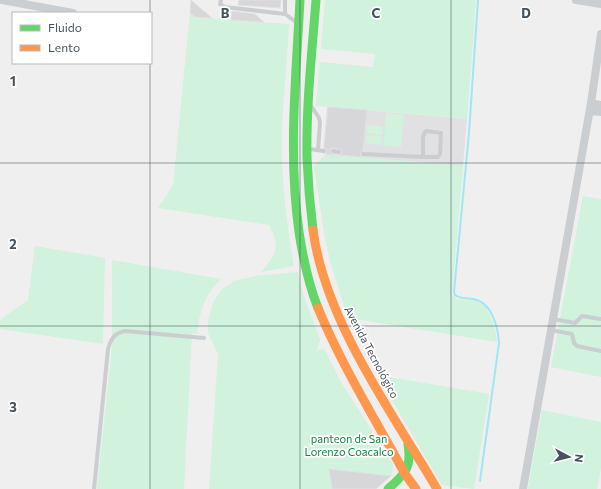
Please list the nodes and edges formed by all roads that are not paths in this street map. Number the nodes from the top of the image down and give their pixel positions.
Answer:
1 (2, 0) edge
2 (221, 0) edge
3 (285, 0) edge
4 (300, 0) edge
5 (316, 0) edge
6 (576, 0) edge
7 (601, 4) edge
8 (68, 12) edge
9 (284, 14) junction
10 (299, 24) junction
11 (601, 34) edge
12 (309, 103) junction
13 (601, 105) edge
14 (591, 107) junction
15 (601, 112) edge
16 (307, 149) junction
17 (318, 150) junction
18 (324, 151) dead end
19 (333, 151) dead end
20 (339, 152) dead end
21 (363, 154) dead end
22 (423, 157) junction
23 (553, 319) junction
24 (601, 319) edge
25 (551, 330) junction
26 (204, 338) dead end
27 (601, 351) edge
28 (407, 438) junction
29 (405, 474) junction
30 (94, 489) edge
31 (388, 489) edge
32 (416, 489) edge
33 (436, 489) edge
34 (523, 489) edge

1 - 8 street
2 - 9 lane
3 - 9 lane
4 - 10 main road
5 - 12 main road, Avenida Tecnológico
6 - 7 street
9 - 10 lane
10 - 29 main road
11 - 14 street
12 - 16 main road, Avenida Tecnológico
12 - 17 lane
13 - 14 street
14 - 15 street
14 - 23 street
16 - 17 lane
16 - 28 main road, Avenida Tecnológico
17 - 18 lane
19 - 20 lane
21 - 22 lane
22 - 22 lane
23 - 24 lane
23 - 25 street
25 - 27 lane
25 - 34 street
26 - 30 lane
28 - 29 main road
28 - 33 main road, Avenida Tecnológico
29 - 31 main road
29 - 32 main road
29 - 33 main road

